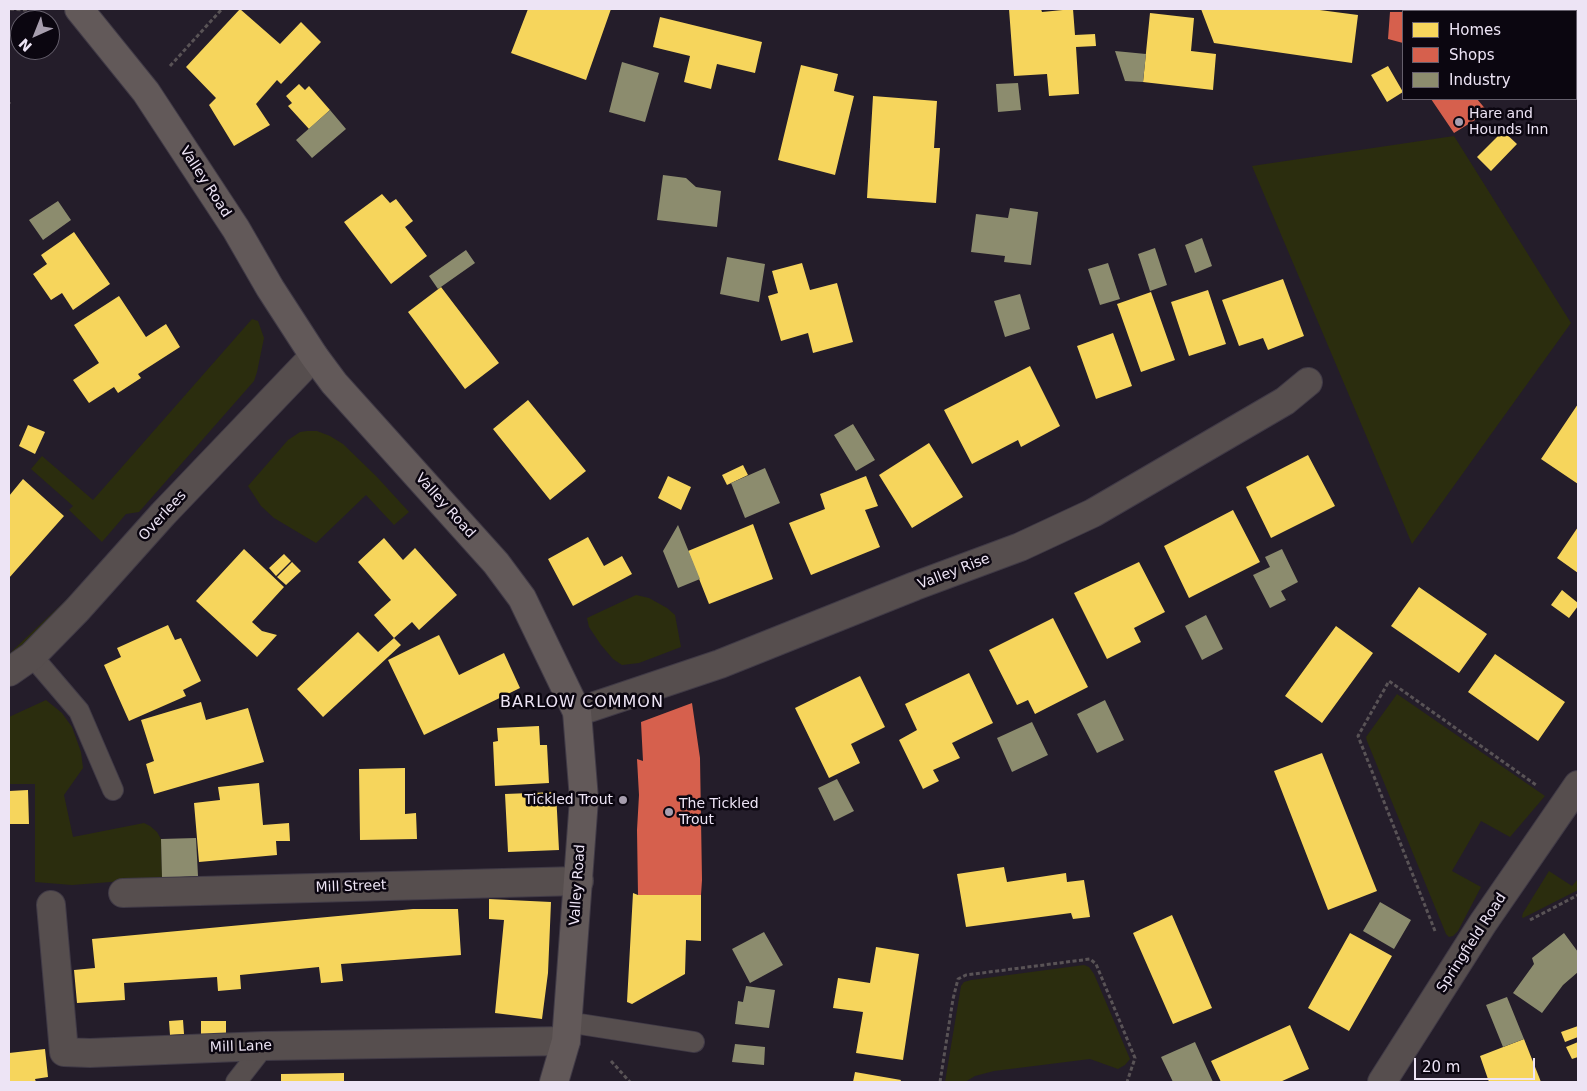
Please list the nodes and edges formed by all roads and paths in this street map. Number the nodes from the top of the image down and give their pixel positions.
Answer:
1 (10, 9) edge
2 (27, 9) edge
3 (79, 9) edge
4 (222, 9) edge
5 (146, 92) junction
6 (314, 356) junction
7 (1308, 382) dead end
8 (32, 656) junction
9 (9, 672) edge
10 (577, 712) junction
11 (113, 790) dead end
12 (1574, 799) edge
13 (579, 881) junction
14 (123, 893) dead end
15 (51, 905) dead end
16 (1451, 974) junction
17 (566, 1032) junction
18 (694, 1042) dead end
19 (264, 1046) junction
20 (236, 1082) edge
21 (554, 1082) edge
22 (940, 1082) edge
23 (1127, 1082) edge
24 (1382, 1082) edge

1 - 2 path
3 - 5 main road, Valley Road
4 - 5 path
5 - 6 main road, Valley Road
6 - 8 street, Overlees
6 - 10 main road, Valley Road
7 - 10 street, Valley Rise
8 - 9 street, Overlees
8 - 11 lane
10 - 13 main road, Valley Road
12 - 16 street, Springfield Road
12 - 16 path
13 - 14 street, Mill Street
13 - 17 main road, Valley Road
15 - 19 street, Mill Lane
16 - 24 street, Springfield Road
17 - 18 lane
17 - 19 street, Mill Lane
17 - 21 main road, Valley Road
19 - 20 lane
22 - 23 path

